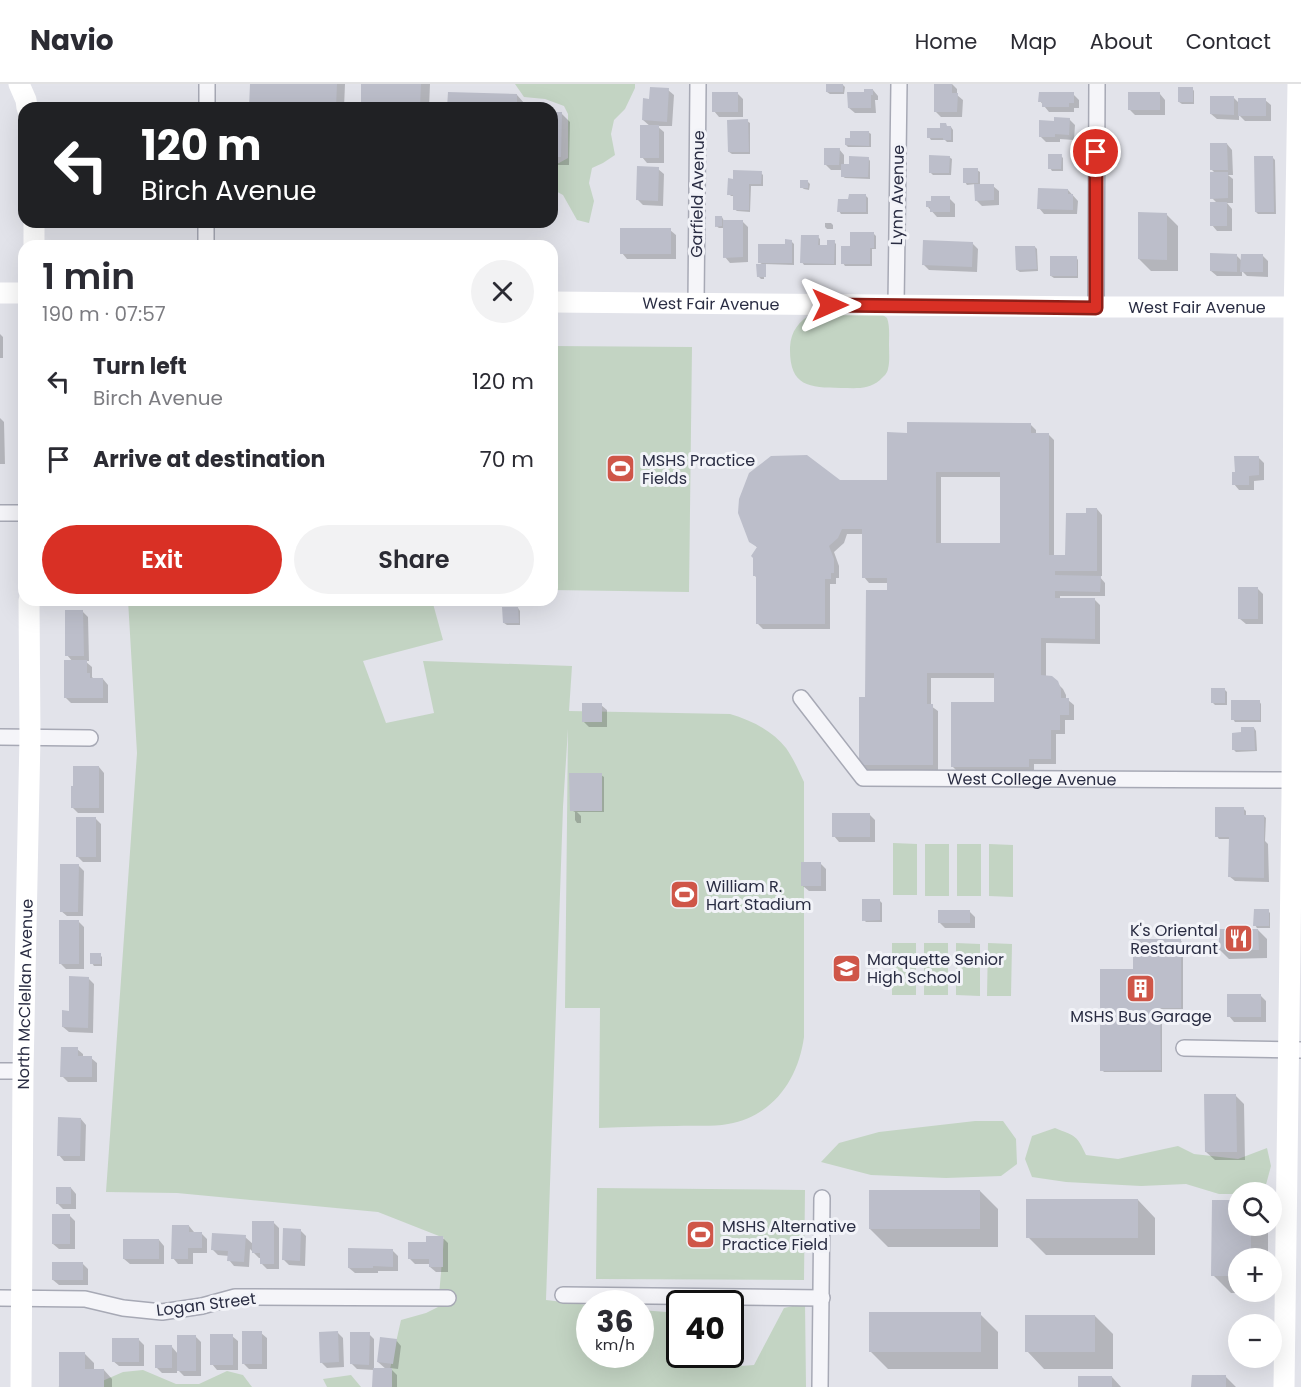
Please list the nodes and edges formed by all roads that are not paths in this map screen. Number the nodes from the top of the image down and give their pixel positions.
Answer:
1 (19, 84) edge
2 (207, 84) edge
3 (698, 84) edge
4 (898, 84) edge
5 (1096, 84) edge
6 (1298, 84) edge
7 (26, 102) edge
8 (207, 102) edge
9 (0, 293) edge
10 (18, 293) edge
11 (558, 302) edge
12 (696, 304) junction
13 (896, 305) junction
14 (1298, 307) edge
15 (1096, 308) junction
16 (0, 513) edge
17 (18, 513) edge
18 (1297, 544) edge
19 (29, 606) edge
20 (801, 698) dead end
21 (0, 737) edge
22 (30, 737) junction
23 (90, 738) dead end
24 (1297, 780) edge
25 (1184, 1048) dead end
26 (1294, 1050) edge
27 (0, 1071) edge
28 (23, 1071) junction
29 (822, 1198) dead end
30 (563, 1295) dead end
31 (0, 1298) edge
32 (22, 1298) junction
33 (448, 1298) dead end
34 (822, 1298) junction
35 (21, 1387) edge
36 (820, 1387) edge
37 (1284, 1387) edge

1 - 7 street
2 - 8 street
3 - 12 street, Garfield Avenue
4 - 13 street, Lynn Avenue
5 - 15 street
6 - 14 street
9 - 10 street
11 - 12 street, West Fair Avenue
12 - 13 street, West Fair Avenue
13 - 15 street, West Fair Avenue
14 - 15 street, West Fair Avenue
14 - 18 street
16 - 17 street
18 - 24 street
19 - 22 street, North McClellan Avenue
20 - 24 street, West College Avenue
21 - 22 street
22 - 23 street
22 - 28 street, North McClellan Avenue
24 - 26 street
25 - 26 street
26 - 37 street
27 - 28 street
28 - 32 street, North McClellan Avenue
29 - 34 street
30 - 34 street
31 - 32 street, Logan Street
32 - 33 street, Logan Street
32 - 35 street, North McClellan Avenue
34 - 36 street

